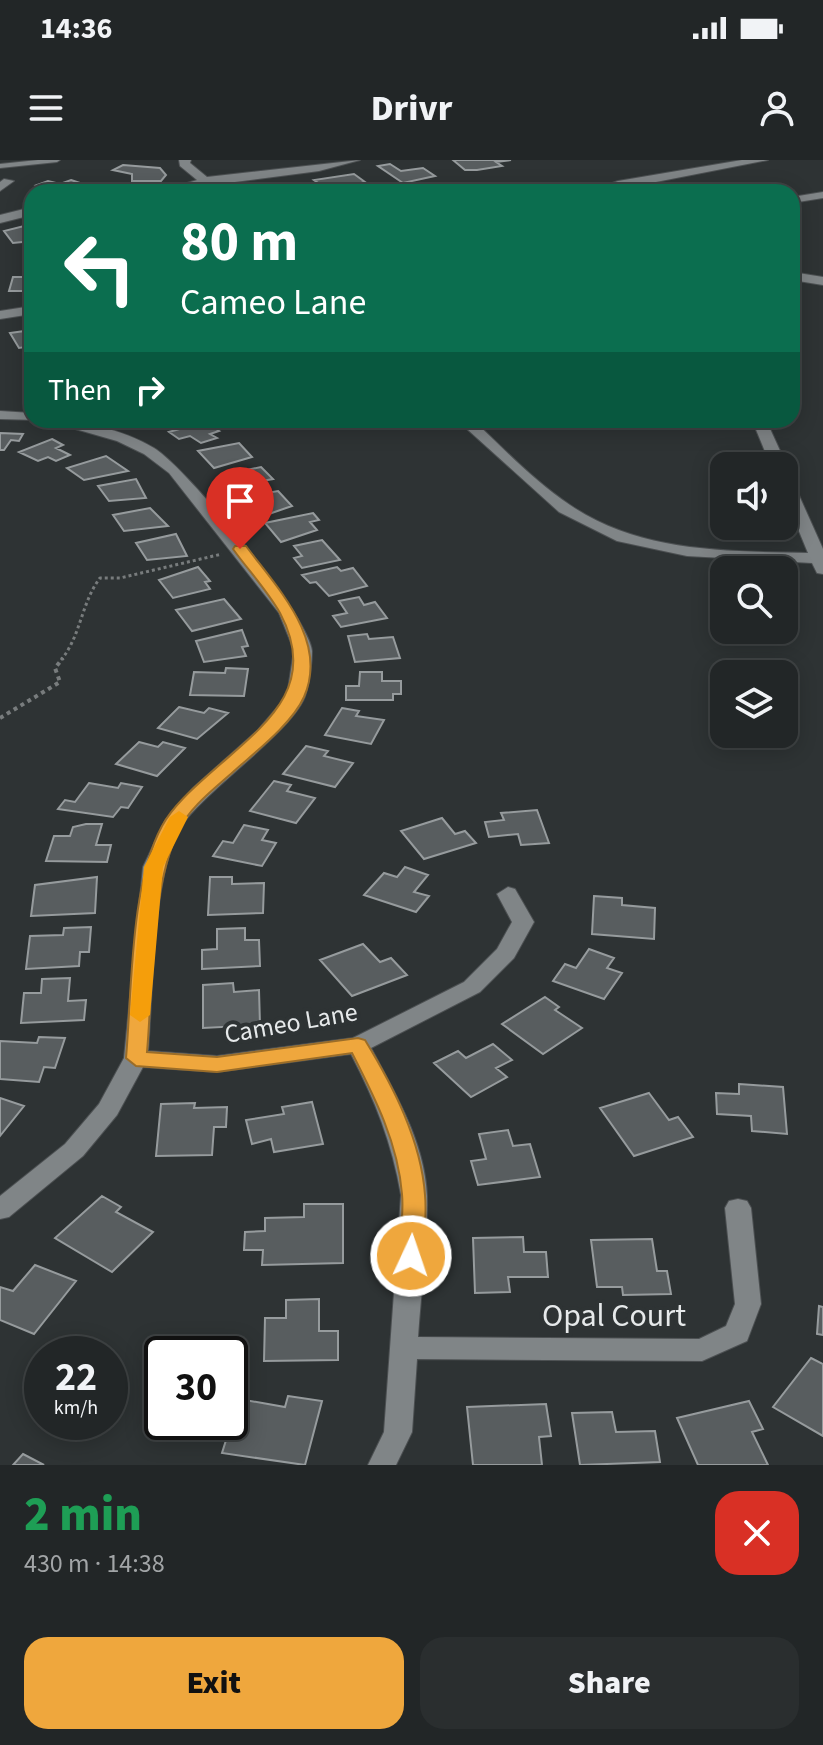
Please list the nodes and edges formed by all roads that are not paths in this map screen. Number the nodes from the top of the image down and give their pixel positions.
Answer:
1 (57, 160) edge
2 (185, 160) edge
3 (354, 160) edge
4 (762, 160) edge
5 (0, 166) edge
6 (205, 181) junction
7 (194, 184) edge
8 (624, 184) edge
9 (823, 195) edge
10 (800, 199) edge
11 (24, 212) edge
12 (2, 216) edge
13 (800, 277) edge
14 (823, 281) edge
15 (24, 311) edge
16 (0, 315) edge
17 (0, 415) edge
18 (24, 416) edge
19 (92, 428) edge
20 (473, 428) edge
21 (762, 428) edge
22 (773, 452) edge
23 (798, 509) edge
24 (821, 564) edge
25 (508, 894) dead end
26 (358, 1045) junction
27 (136, 1058) junction
28 (738, 1208) dead end
29 (0, 1210) edge
30 (406, 1348) junction
31 (382, 1465) edge

1 - 5 lane
2 - 6 street
3 - 6 street
4 - 8 street
6 - 7 street
9 - 10 street
11 - 12 street
13 - 14 street
15 - 16 street
17 - 18 street
19 - 27 street
20 - 24 street
21 - 22 street
23 - 24 street
25 - 26 street, Cameo Lane
26 - 27 street, Cameo Lane
26 - 30 street
27 - 29 street
28 - 30 street, Opal Court
30 - 31 street

